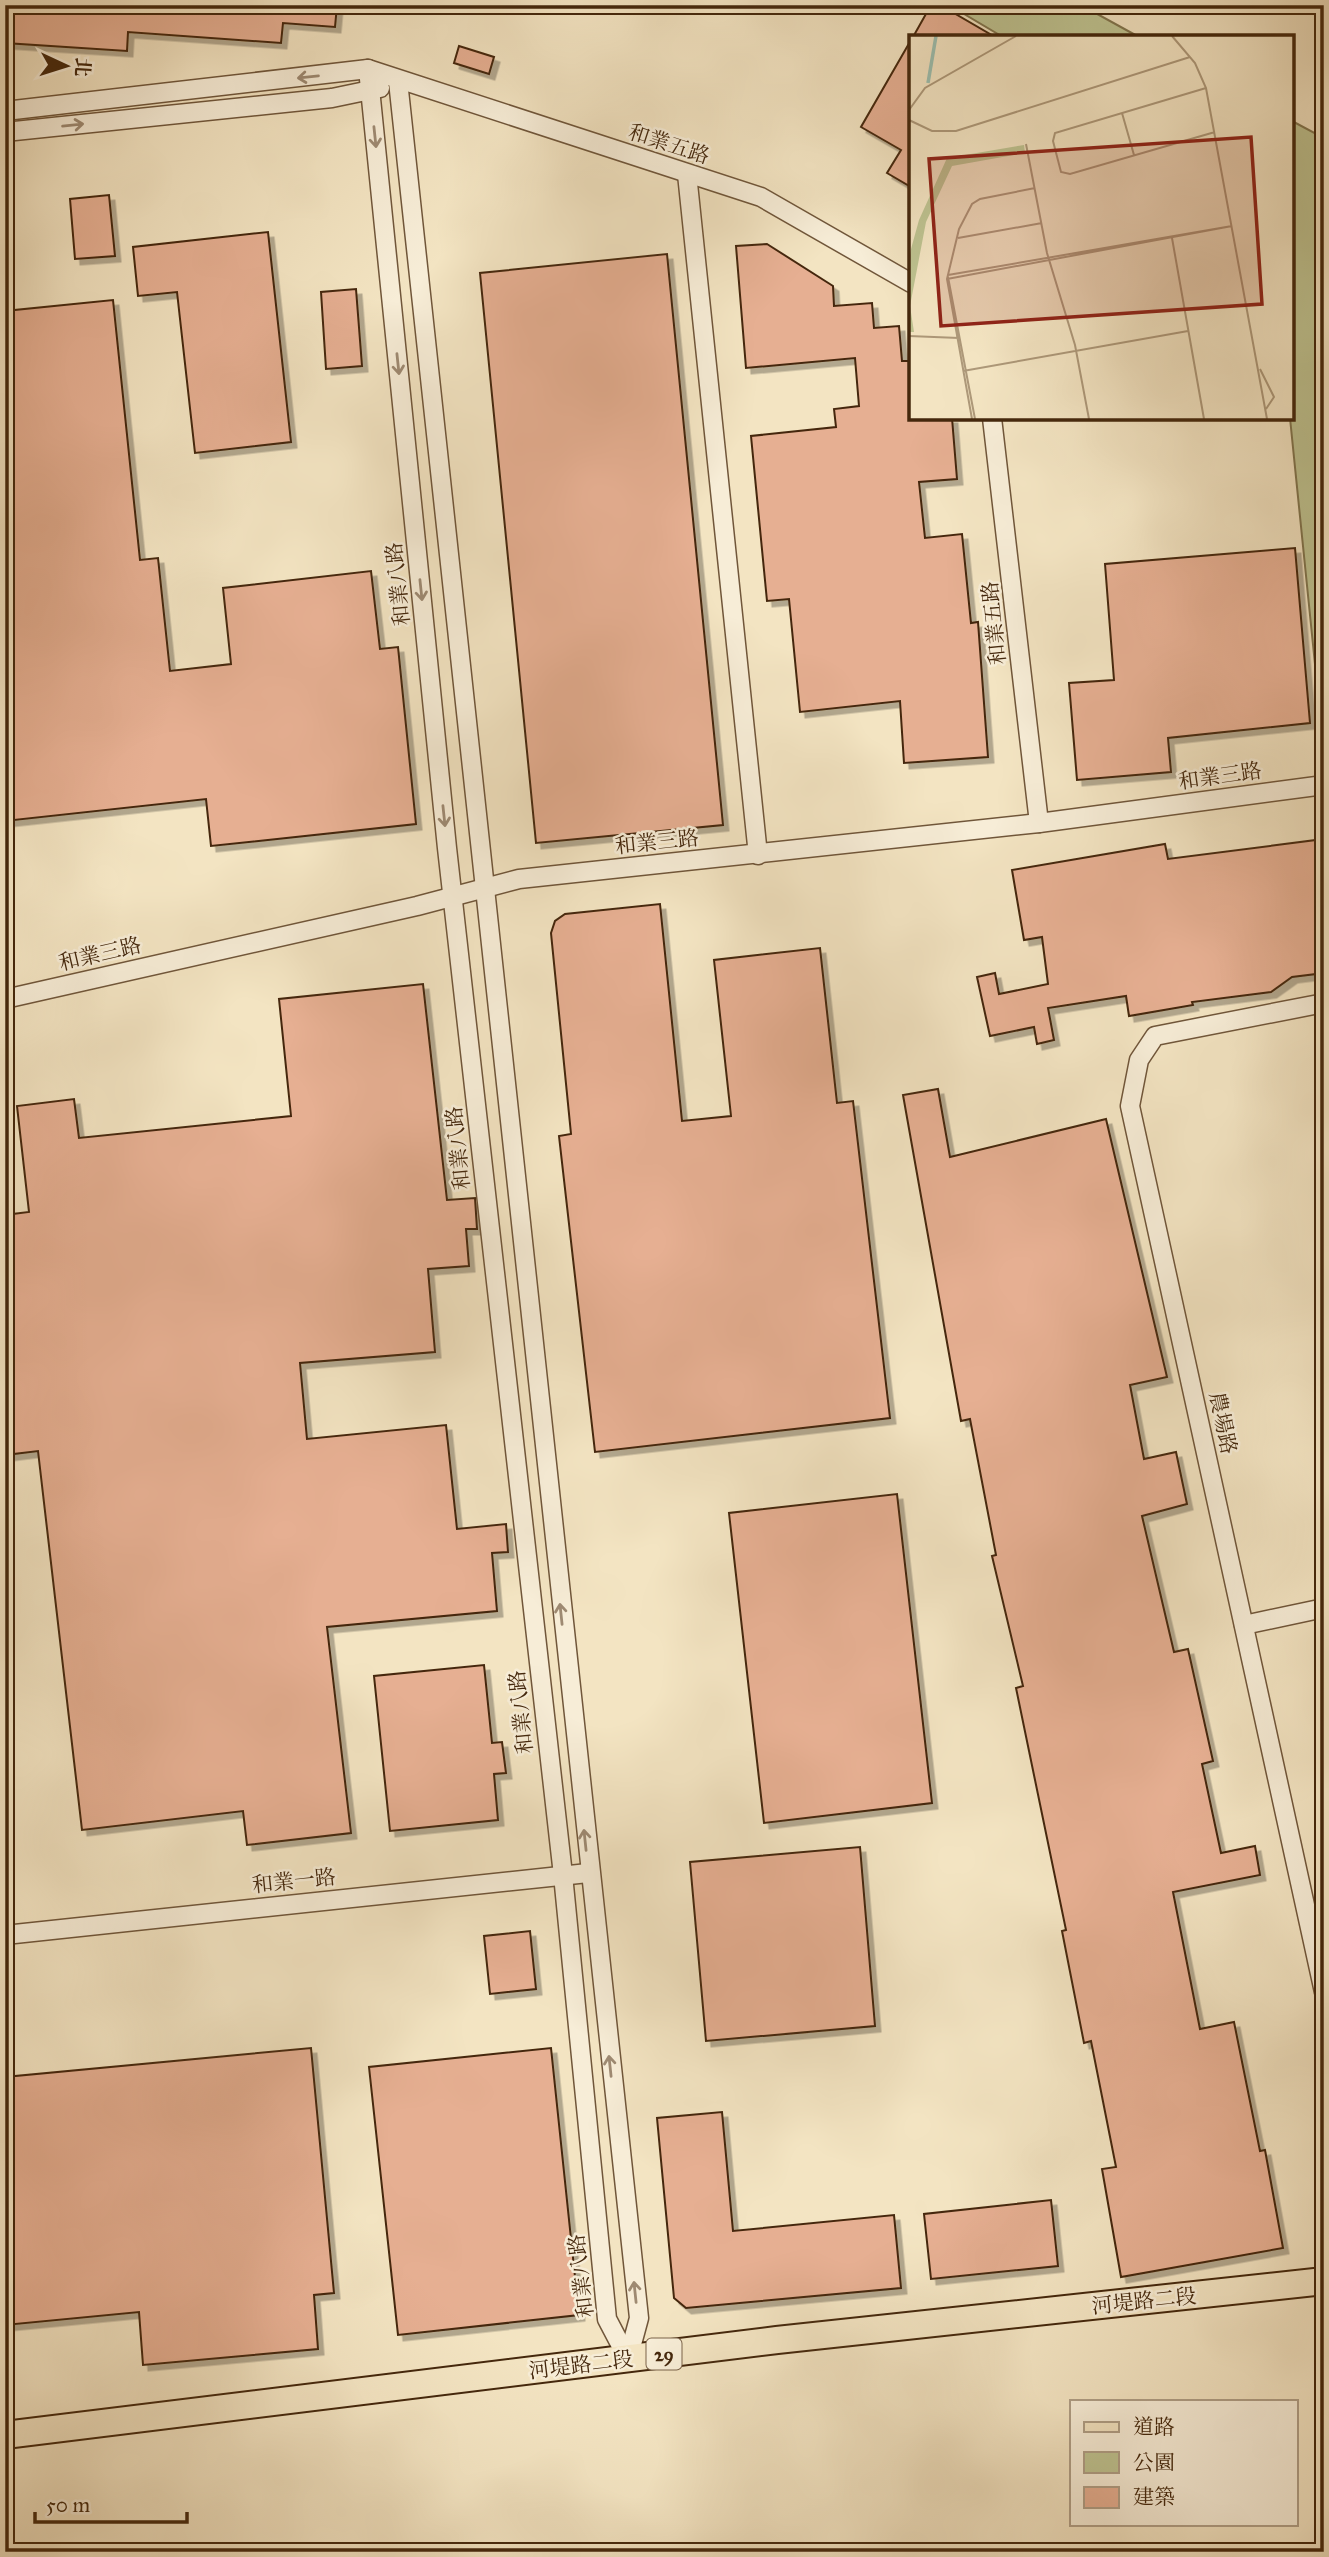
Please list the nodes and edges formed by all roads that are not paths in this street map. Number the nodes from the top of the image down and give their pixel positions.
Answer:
1 (368, 69) junction
2 (398, 81) junction
3 (371, 91) junction
4 (5, 111) edge
5 (5, 132) edge
6 (687, 174) junction
7 (909, 281) edge
8 (992, 420) edge
9 (1324, 785) edge
10 (1039, 823) junction
11 (758, 855) junction
12 (484, 887) junction
13 (452, 897) junction
14 (5, 999) edge
15 (1324, 1003) edge
16 (1324, 1608) edge
17 (1244, 1625) junction
18 (588, 1873) junction
19 (563, 1875) junction
20 (5, 1935) edge
21 (1324, 1992) edge
22 (1324, 2281) edge
23 (628, 2359) junction
24 (5, 2435) edge

1 - 2 street, 和業五路
1 - 3 street, 和業八路
1 -> 4 street, 和業五路
2 - 3 street
2 - 6 street, 和業五路
2 - 12 street
5 -> 3 street
3 -> 13 street, 和業八路
6 - 7 street, 和業五路
6 - 11 street
8 - 10 street, 和業五路
9 - 10 street, 和業三路
10 - 11 street, 和業三路
11 - 12 street, 和業三路
12 - 13 street, 和業三路
18 -> 12 street
13 - 14 street, 和業三路
13 - 19 street, 和業八路
15 - 17 street, 農場路
16 - 17 street
17 - 21 street, 農場路
18 - 19 street, 和業一路
23 -> 18 street
19 - 20 street, 和業一路
19 - 23 street, 和業八路
22 - 23 main road, 河堤路二段 / 29
23 - 24 main road, 河堤路二段 / 29

